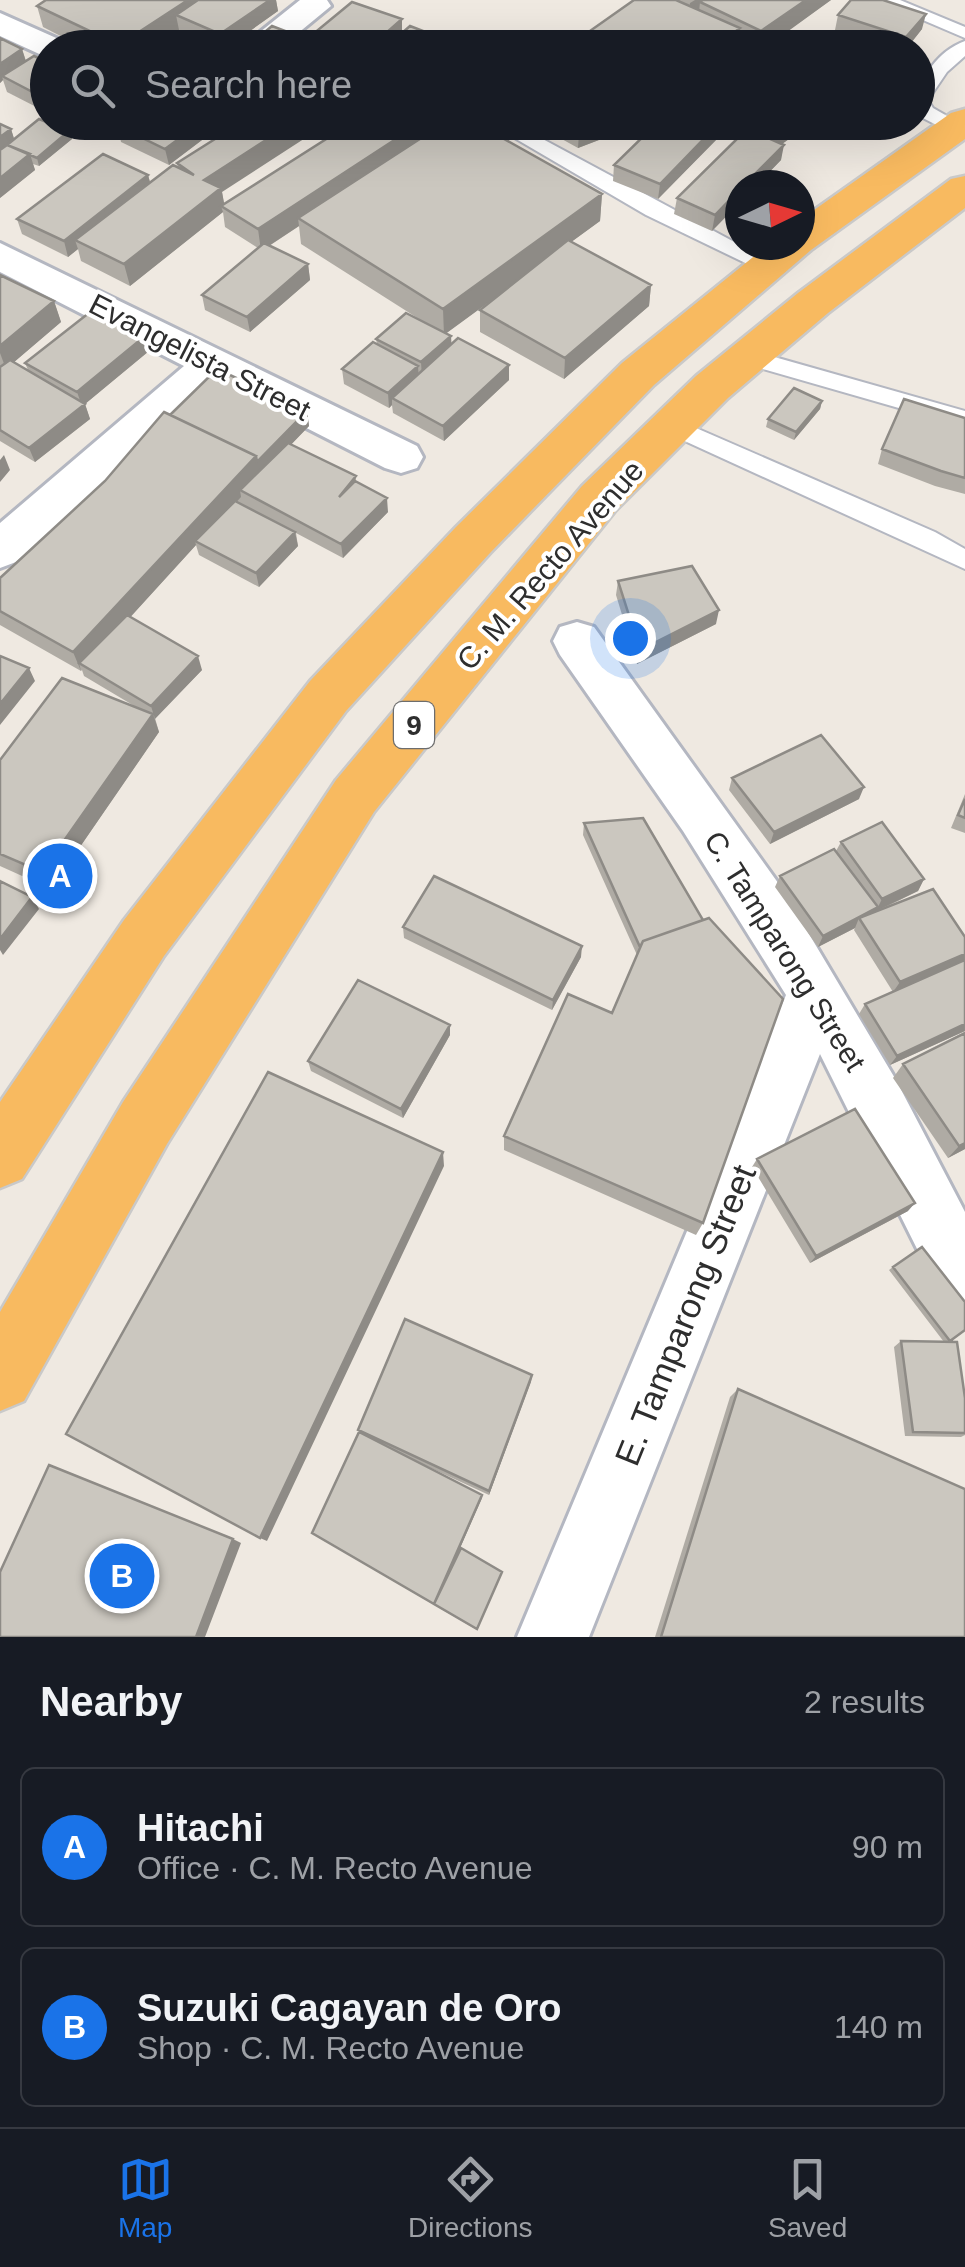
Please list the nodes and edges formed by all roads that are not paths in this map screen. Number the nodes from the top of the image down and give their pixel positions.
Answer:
1 (885, 0) edge
2 (307, 3) edge
3 (0, 23) edge
4 (277, 30) edge
5 (965, 33) edge
6 (30, 38) edge
7 (965, 46) edge
8 (935, 75) edge
9 (935, 115) edge
10 (960, 124) edge
11 (528, 140) edge
12 (965, 188) edge
13 (815, 230) edge
14 (725, 231) edge
15 (0, 256) edge
16 (776, 260) edge
17 (750, 358) junction
18 (214, 363) junction
19 (965, 419) edge
20 (673, 426) junction
21 (401, 457) dead end
22 (472, 540) junction
23 (0, 550) edge
24 (965, 560) edge
25 (540, 573) junction
26 (577, 641) dead end
27 (816, 992) junction
28 (0, 1157) edge
29 (965, 1279) edge
30 (0, 1377) edge
31 (553, 1637) edge

1 - 5 lane
2 - 4 street
3 - 6 street
7 - 8 lane
9 - 10 lane
10 - 13 highway, C. M. Recto Avenue
11 - 14 lane
12 - 17 highway, C. M. Recto Avenue / 9
15 - 18 street, Evangelista Street
16 - 22 highway, C. M. Recto Avenue
17 - 19 lane
17 - 20 highway, C. M. Recto Avenue / 9
18 - 21 street, Evangelista Street
18 - 23 street
20 - 24 lane
20 - 25 highway, C. M. Recto Avenue / 9
22 - 25 highway
22 - 28 highway, C. M. Recto Avenue
25 - 30 highway, C. M. Recto Avenue / 9
26 - 27 street, C. Tamparong Street
27 - 29 street, C. Tamparong Street
27 - 31 street, E. Tamparong Street

